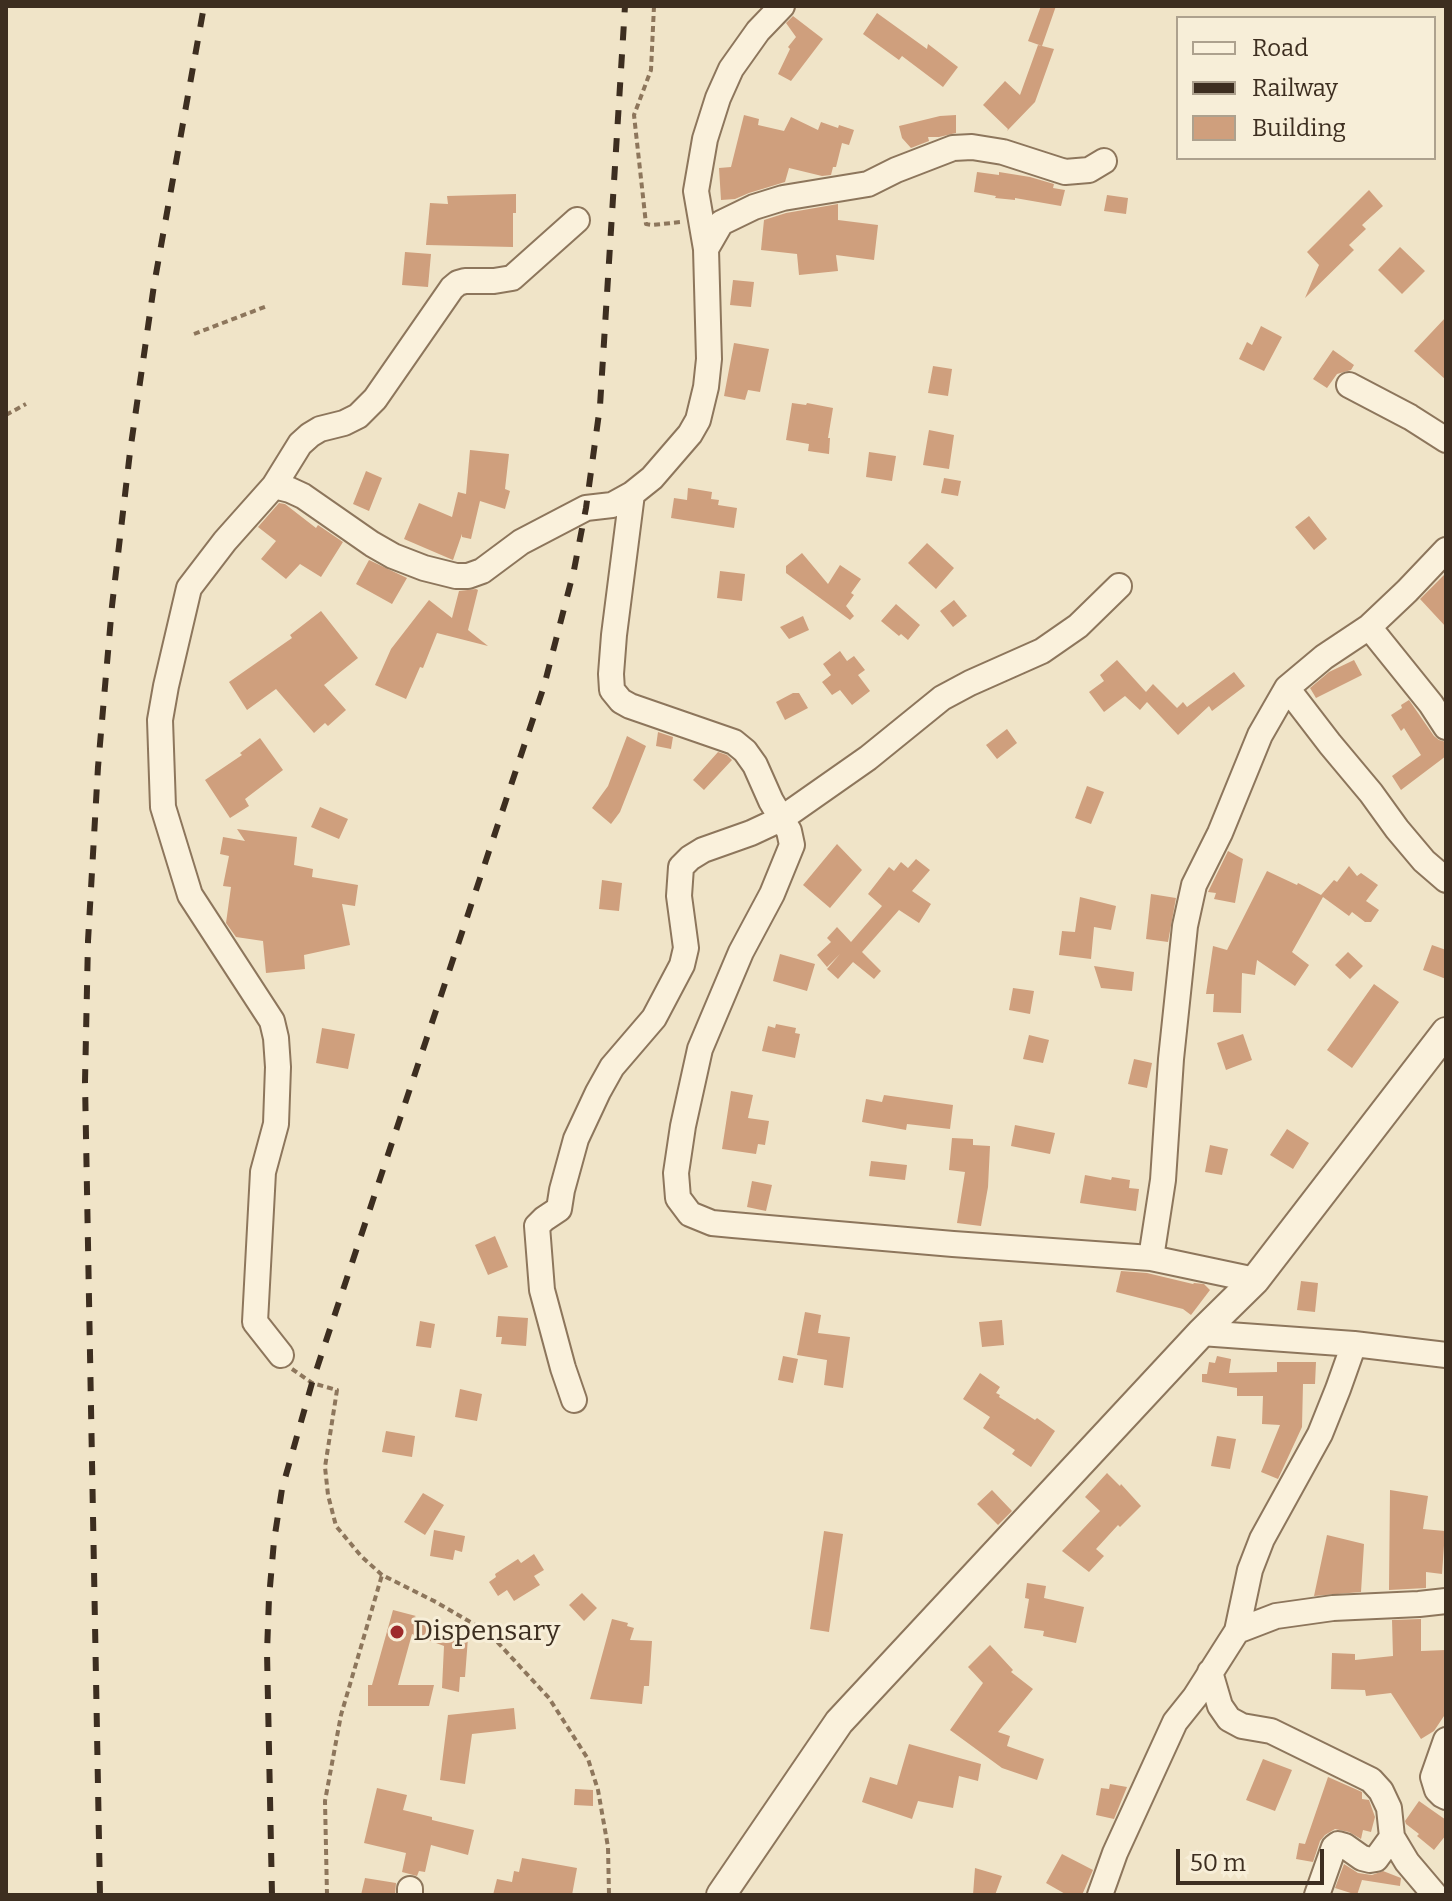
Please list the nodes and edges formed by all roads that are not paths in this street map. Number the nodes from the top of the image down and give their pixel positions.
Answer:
1 (782, 6) edge
2 (1104, 161) dead end
3 (577, 220) dead end
4 (706, 249) junction
5 (1349, 385) dead end
6 (1446, 440) edge
7 (274, 486) junction
8 (632, 494) junction
9 (1446, 550) edge
10 (1119, 586) dead end
11 (1369, 627) junction
12 (1287, 688) junction
13 (1446, 727) edge
14 (781, 819) junction
15 (1446, 880) edge
16 (1446, 1032) edge
17 (1151, 1258) junction
18 (1255, 1280) junction
19 (1201, 1333) junction
20 (1354, 1344) junction
21 (281, 1355) road end
22 (1446, 1355) edge
23 (574, 1400) dead end
24 (1446, 1601) edge
25 (1237, 1631) junction
26 (1210, 1672) junction
27 (1446, 1740) edge
28 (1446, 1797) edge
29 (1392, 1837) junction
30 (721, 1895) edge
31 (1100, 1895) edge
32 (1317, 1895) edge
33 (1435, 1895) edge

1 - 4 street
2 - 4 street
3 - 7 street
4 - 8 street
5 - 6 street
7 - 8 street
7 - 21 street
8 - 14 street
9 - 11 street
10 - 14 street
11 - 12 street
11 - 13 street
12 - 15 street
12 - 17 street
14 - 17 street
14 - 23 street
16 - 18 street
17 - 18 street
18 - 19 street
19 - 20 street
19 - 30 street
20 - 22 street
20 - 25 street
24 - 25 street
25 - 26 street
26 - 29 street
26 - 31 street
27 - 28 street
29 - 32 street
29 - 33 street

